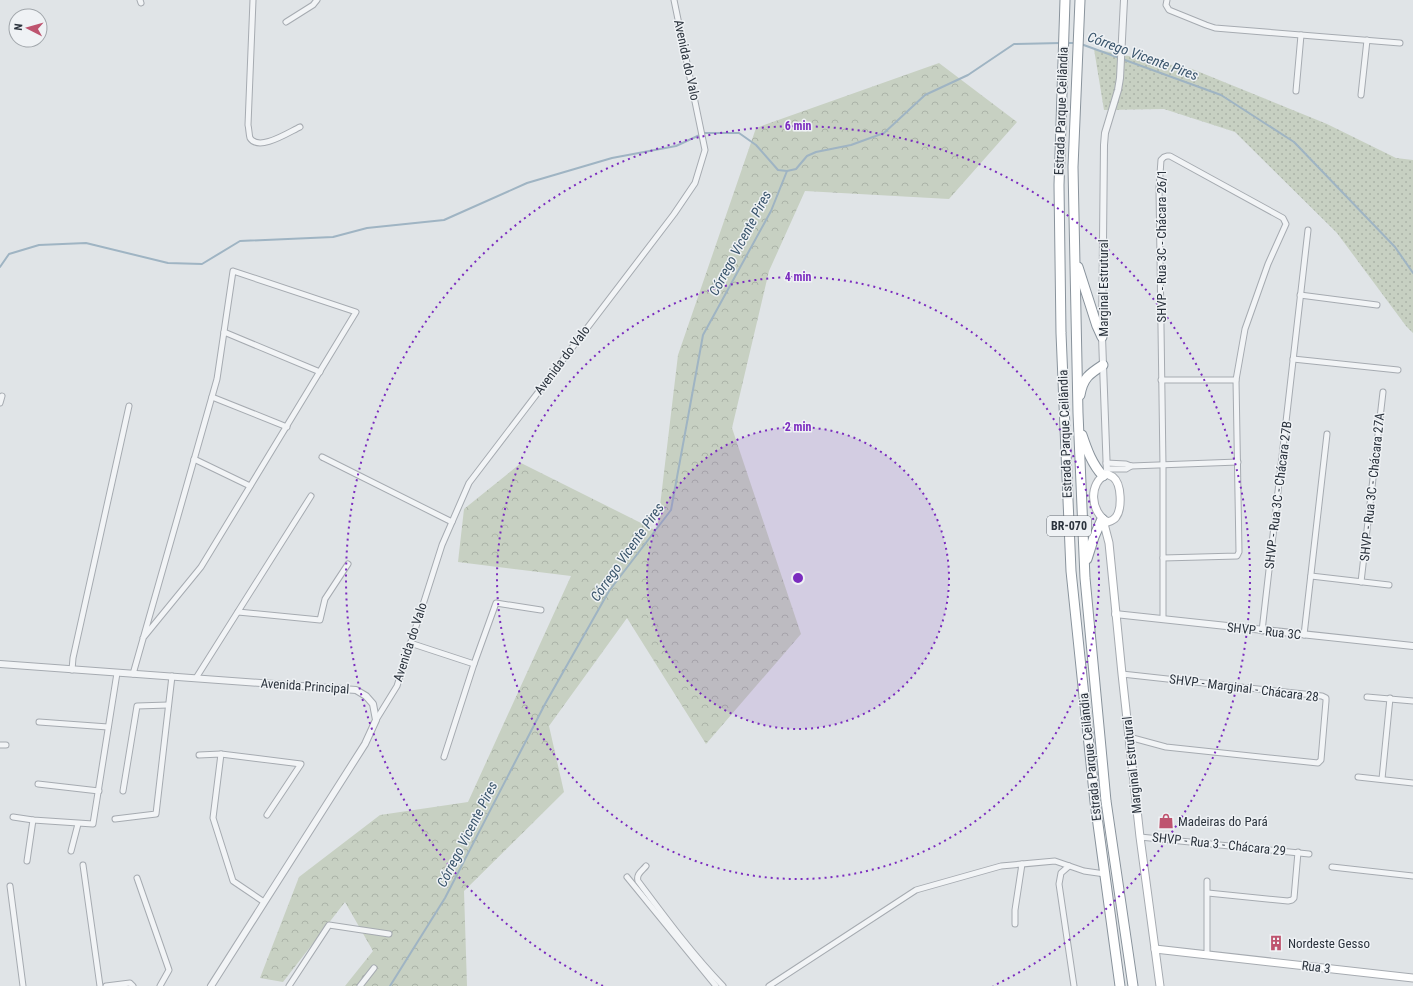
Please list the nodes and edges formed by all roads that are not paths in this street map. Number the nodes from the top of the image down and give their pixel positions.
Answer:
1 (253, 0) edge
2 (317, 0) edge
3 (674, 0) edge
4 (1065, 0) edge
5 (1080, 0) edge
6 (1124, 0) edge
7 (1167, 0) edge
8 (286, 22) dead end
9 (1302, 35) junction
10 (1367, 40) junction
11 (1400, 43) dead end
12 (1296, 91) dead end
13 (1361, 95) dead end
14 (300, 127) dead end
15 (1308, 230) dead end
16 (1074, 256) junction
17 (1300, 295) junction
18 (1377, 305) dead end
19 (224, 332) junction
20 (1102, 337) junction
21 (1293, 359) junction
22 (1104, 365) junction
23 (1398, 370) dead end
24 (320, 372) junction
25 (1161, 380) junction
26 (1236, 380) junction
27 (1383, 392) dead end
28 (2, 396) dead end
29 (212, 397) junction
30 (0, 403) edge
31 (129, 406) dead end
32 (1078, 413) junction
33 (1078, 424) junction
34 (287, 426) junction
35 (1327, 434) dead end
36 (322, 457) dead end
37 (194, 459) junction
38 (1238, 462) junction
39 (1163, 466) junction
40 (1106, 471) junction
41 (250, 486) junction
42 (311, 496) dead end
43 (1103, 520) junction
44 (1112, 521) junction
45 (452, 522) junction
46 (1109, 543) junction
47 (1163, 558) junction
48 (348, 564) dead end
49 (1085, 568) junction
50 (1311, 576) junction
51 (1361, 582) junction
52 (1389, 585) dead end
53 (542, 610) dead end
54 (238, 612) junction
55 (1115, 614) junction
56 (1163, 619) junction
57 (1262, 631) junction
58 (1304, 635) junction
59 (143, 638) junction
60 (410, 644) junction
61 (1413, 646) edge
62 (0, 664) edge
63 (474, 664) junction
64 (72, 670) junction
65 (117, 673) junction
66 (133, 674) junction
67 (1122, 674) junction
68 (172, 676) junction
69 (196, 678) junction
70 (1367, 697) dead end
71 (1390, 698) junction
72 (1413, 701) edge
73 (168, 705) junction
74 (376, 720) junction
75 (38, 722) dead end
76 (108, 727) junction
77 (1130, 737) junction
78 (221, 754) junction
79 (199, 755) dead end
80 (444, 757) dead end
81 (1358, 778) dead end
82 (1382, 780) junction
83 (1413, 783) edge
84 (38, 784) dead end
85 (99, 791) junction
86 (123, 791) dead end
87 (267, 815) dead end
88 (13, 817) dead end
89 (115, 819) dead end
90 (33, 820) junction
91 (78, 824) junction
92 (1140, 837) junction
93 (70, 851) dead end
94 (1298, 852) junction
95 (1309, 854) dead end
96 (27, 861) dead end
97 (1022, 864) junction
98 (83, 865) dead end
99 (646, 866) dead end
100 (1069, 866) junction
101 (1332, 866) dead end
102 (1105, 874) junction
103 (1413, 876) edge
104 (627, 877) dead end
105 (137, 878) dead end
106 (1207, 881) dead end
107 (10, 886) dead end
108 (1208, 893) junction
109 (264, 902) junction
110 (1015, 924) dead end
111 (389, 934) dead end
112 (1155, 949) junction
113 (1207, 954) junction
114 (374, 968) dead end
115 (1413, 978) edge
116 (23, 986) edge
117 (100, 986) edge
118 (106, 986) edge
119 (133, 986) edge
120 (160, 986) edge
121 (211, 986) edge
122 (289, 986) edge
123 (360, 986) edge
124 (716, 986) edge
125 (723, 986) edge
126 (769, 986) edge
127 (1074, 986) edge
128 (1120, 986) edge
129 (1133, 986) edge
130 (1160, 986) edge

1 - 14 street
2 - 8 street
3 - 45 street, Avenida do Valo
4 - 102 highway, Estrada Parque Ceilândia / BR-070
5 - 16 highway, Estrada Parque Ceilândia / BR-070
6 - 20 street, Marginal Estrutural
7 - 9 street
9 - 10 street
9 - 12 street
10 - 11 street
10 - 13 street
15 - 17 street, SHVP - Rua 3C - Chácara 27B
16 - 20 highway
16 - 32 highway, Estrada Parque Ceilândia / BR-070
17 - 18 street
17 - 21 street, SHVP - Rua 3C - Chácara 27B
19 - 24 street
19 - 24 street
19 - 29 street
20 - 22 street, Marginal Estrutural
21 - 23 street
21 - 57 street, SHVP - Rua 3C - Chácara 27B
22 - 32 highway
22 - 40 street, Marginal Estrutural
24 - 34 street
25 - 26 street
25 - 26 street, SHVP - Rua 3C - Chácara 26/1
25 - 39 street, SHVP - Rua 3C - Chácara 26/1
26 - 38 street, SHVP - Rua 3C - Chácara 26/1
27 - 51 street, SHVP - Rua 3C - Chácara 27A
28 - 30 street
29 - 34 street
29 - 37 street
31 - 64 street
32 - 33 highway, Estrada Parque Ceilândia / BR-070
33 - 40 highway
33 - 49 highway, Estrada Parque Ceilândia / BR-070
34 - 41 street
35 - 50 street
36 - 45 street
37 - 41 street
37 - 59 street
38 - 39 street
38 - 47 street, SHVP - Rua 3C - Chácara 26/1
39 - 40 street
39 - 47 street, SHVP - Rua 3C - Chácara 26/1
40 - 43 main road, Marginal Estrutural
40 - 44 main road, Marginal Estrutural
41 - 59 street
42 - 54 street
43 - 44 main road
43 - 46 main road, Marginal Estrutural
43 - 49 highway
44 - 46 main road, Marginal Estrutural
45 - 60 street, Avenida do Valo
46 - 55 main road, Marginal Estrutural
47 - 56 street, SHVP - Rua 3C - Chácara 26/1
48 - 54 street
49 - 129 highway, Estrada Parque Ceilândia / BR-070
50 - 51 street
50 - 58 street
51 - 52 street
53 - 63 street
54 - 69 street
55 - 56 street, SHVP - Rua 3C
55 - 67 main road, Marginal Estrutural
56 - 57 street, SHVP - Rua 3C
57 - 58 street, SHVP - Rua 3C
58 - 61 street, SHVP - Rua 3C
59 - 66 street
60 - 63 street
60 - 74 street, Avenida do Valo
62 - 64 street, Avenida Principal
63 - 80 street
64 - 65 street, Avenida Principal
65 - 66 street, Avenida Principal
65 - 76 street
66 - 68 street, Avenida Principal
67 - 77 main road, Marginal Estrutural
67 - 77 street, SHVP - Marginal - Chácara 28
68 - 69 street, Avenida Principal
68 - 73 street
69 - 74 street, Avenida Principal
70 - 71 street
71 - 72 street
71 - 82 street
73 - 86 street
73 - 89 street
74 - 109 street
75 - 76 street
76 - 85 street
77 - 92 main road, Marginal Estrutural
78 - 79 street
78 - 87 street
78 - 109 street
81 - 82 street
82 - 83 street
84 - 85 street
85 - 91 street
88 - 90 street
90 - 91 street
90 - 96 street
91 - 93 street
92 - 94 street, SHVP - Rua 3 - Chácara 29
92 - 112 main road, Marginal Estrutural
94 - 95 street, SHVP - Rua 3 - Chácara 29
94 - 108 street, SHVP - Rua 3 - Chácara 29
97 - 100 street
97 - 110 street
97 - 126 street
98 - 117 street
99 - 125 street
100 - 102 street
100 - 127 street
101 - 103 street
102 - 128 highway, Estrada Parque Ceilândia / BR-070
104 - 124 street
105 - 120 street
106 - 108 street
107 - 116 street
108 - 113 street
109 - 121 street
111 - 122 street
112 - 113 main road, Rua 3
112 - 130 main road, Marginal Estrutural
113 - 115 main road, Rua 3
114 - 123 street
118 - 119 street

